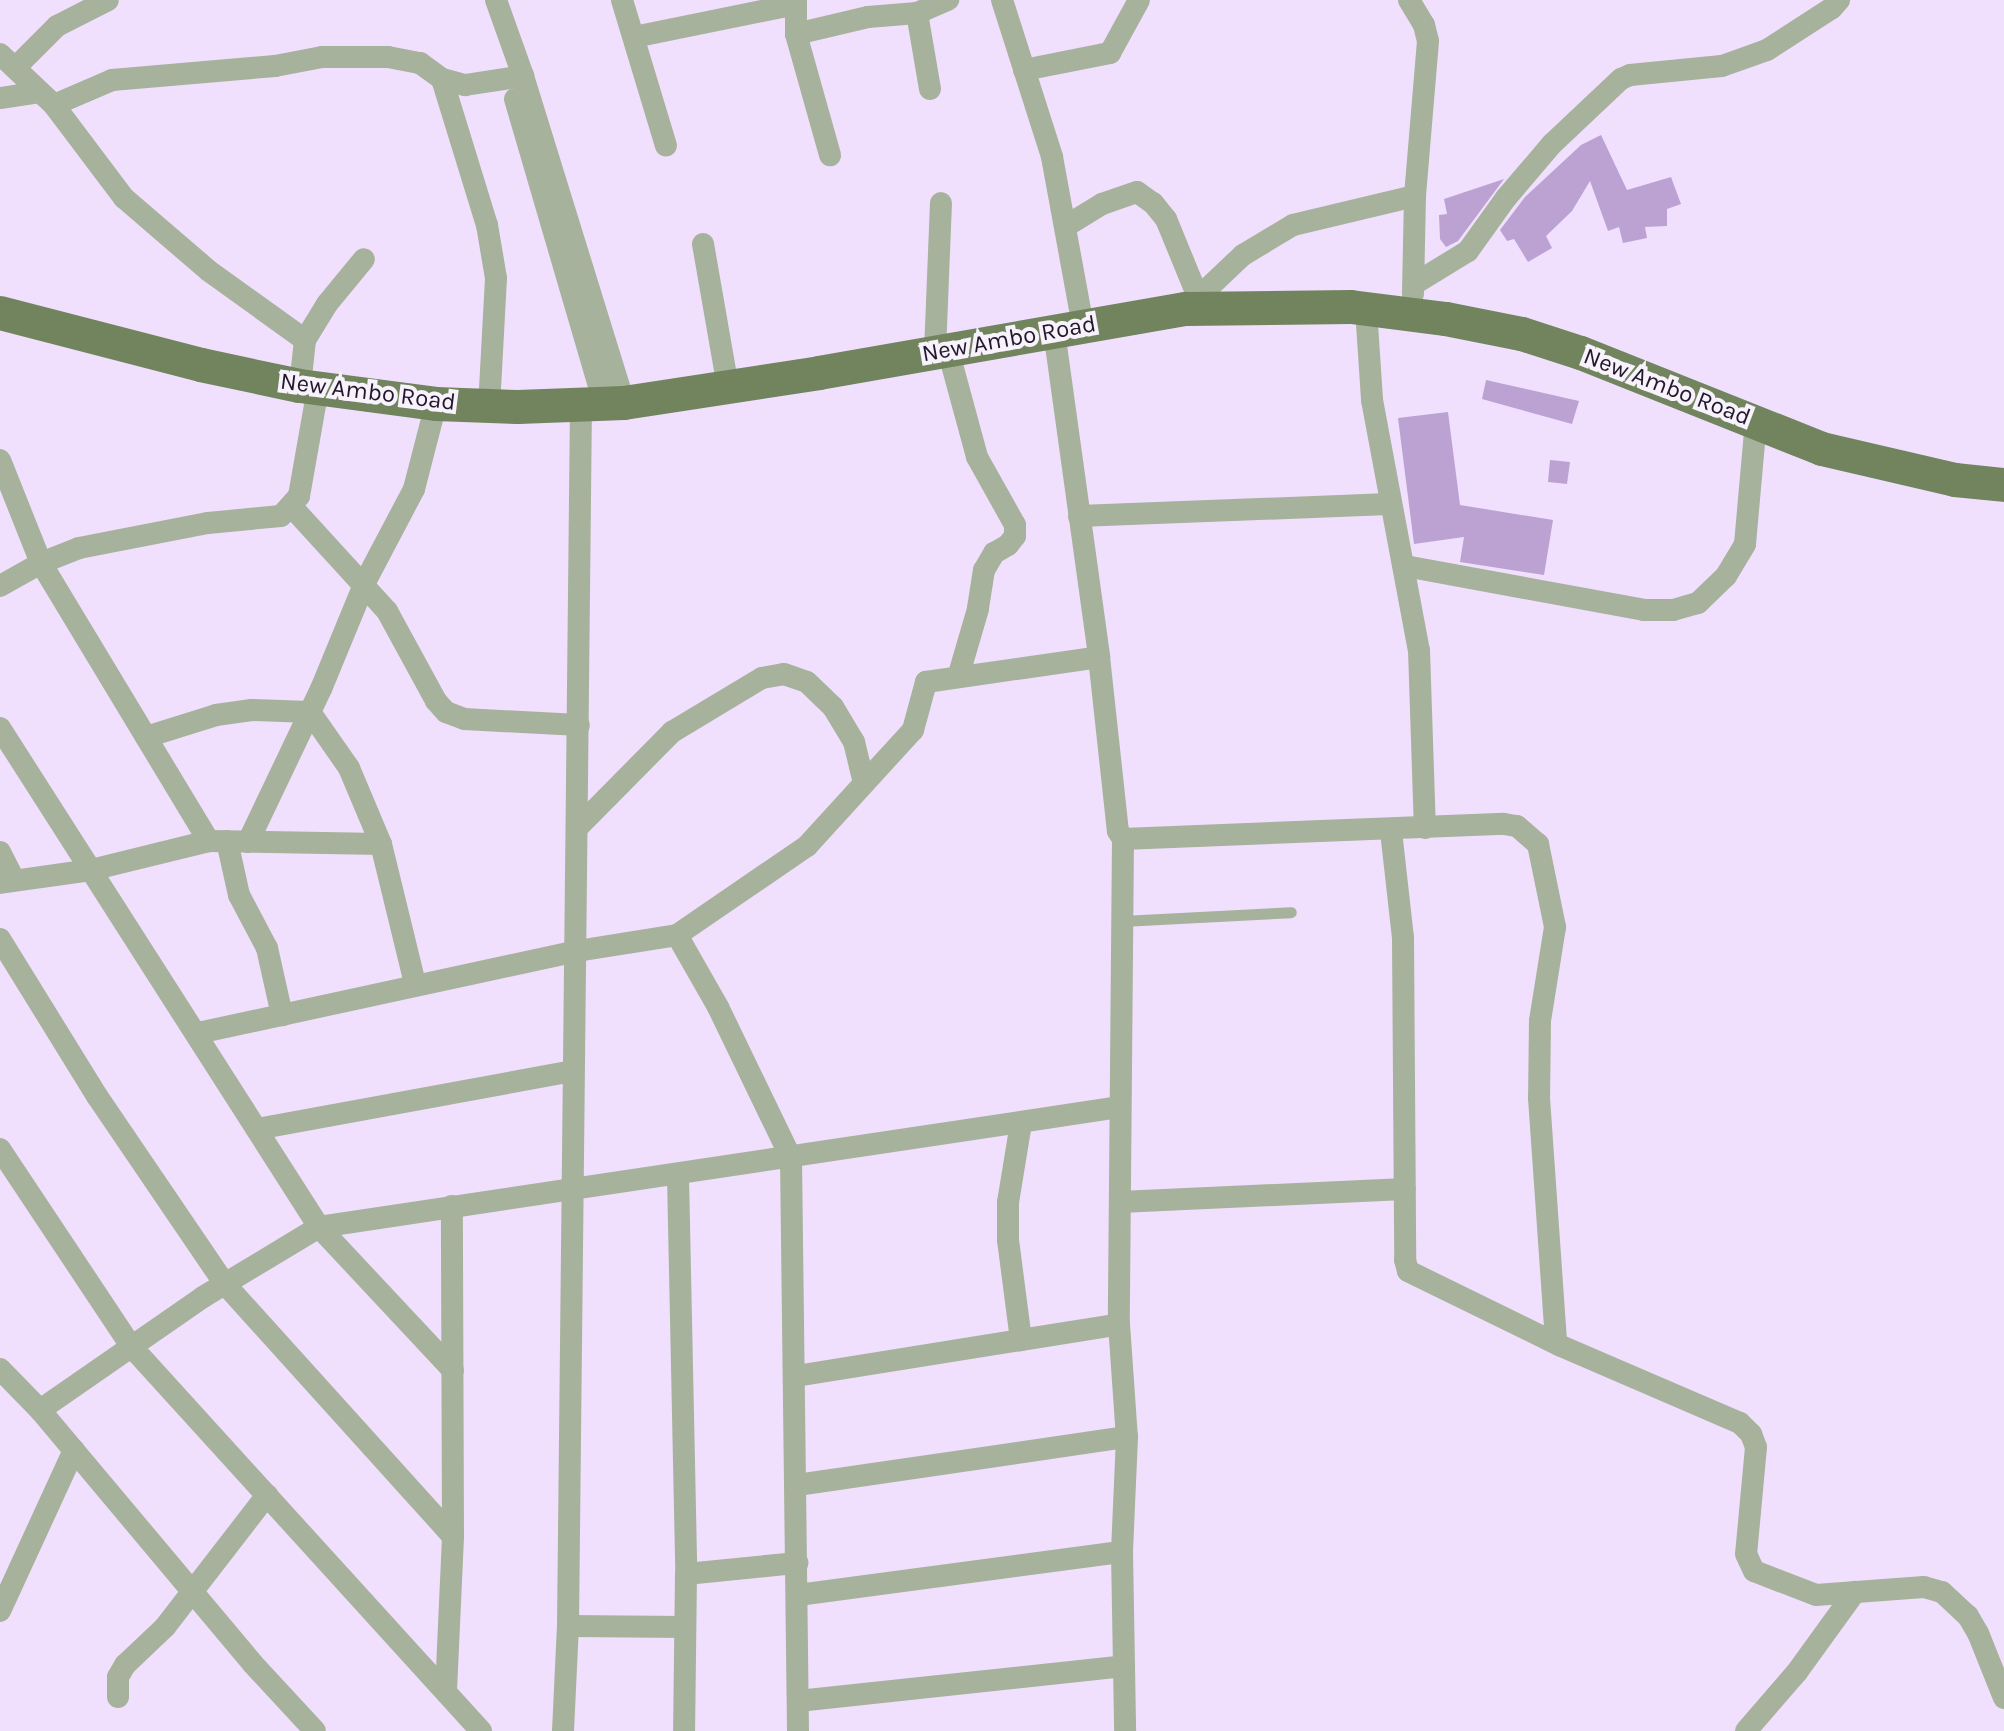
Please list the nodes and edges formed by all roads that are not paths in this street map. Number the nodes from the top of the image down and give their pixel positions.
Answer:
1 (108, 0) edge
2 (480, 0) edge
3 (496, 0) edge
4 (622, 0) edge
5 (948, 0) edge
6 (1002, 0) edge
7 (1139, 0) edge
8 (1839, 0) edge
9 (1408, 1) edge
10 (796, 2) edge
11 (917, 13) junction
12 (796, 34) junction
13 (634, 37) junction
14 (7, 61) edge
15 (1024, 70) junction
16 (516, 78) junction
17 (442, 79) junction
18 (930, 89) dead end
19 (0, 98) edge
20 (47, 98) junction
21 (666, 146) dead end
22 (830, 155) dead end
23 (1415, 196) junction
24 (941, 203) dead end
25 (1066, 226) junction
26 (703, 244) dead end
27 (364, 259) dead end
28 (1412, 299) junction
29 (1192, 303) junction
30 (1366, 309) junction
31 (0, 313) edge
32 (1068, 328) junction
33 (305, 340) junction
34 (941, 351) junction
35 (309, 387) junction
36 (728, 387) junction
37 (603, 403) junction
38 (436, 404) junction
39 (489, 406) junction
40 (1756, 421) junction
41 (0, 460) edge
42 (2004, 485) edge
43 (1389, 504) junction
44 (292, 507) junction
45 (1079, 516) junction
46 (41, 563) junction
47 (1405, 566) junction
48 (365, 582) junction
49 (0, 586) edge
50 (1099, 657) junction
51 (959, 674) junction
52 (310, 712) junction
53 (579, 725) junction
54 (0, 728) edge
55 (146, 737) junction
56 (864, 783) junction
57 (578, 827) junction
58 (1425, 828) junction
59 (1391, 831) junction
60 (1123, 839) junction
61 (228, 841) junction
62 (381, 844) junction
63 (0, 852) edge
64 (91, 870) junction
65 (7, 881) edge
66 (1291, 912) dead end
67 (1122, 921) junction
68 (677, 935) junction
69 (0, 939) edge
70 (577, 951) junction
71 (415, 984) junction
72 (282, 1015) junction
73 (198, 1033) junction
74 (573, 1071) junction
75 (1120, 1107) junction
76 (1021, 1123) junction
77 (257, 1129) junction
78 (0, 1149) edge
79 (791, 1158) junction
80 (678, 1176) junction
81 (571, 1189) junction
82 (1405, 1189) junction
83 (1120, 1202) junction
84 (452, 1206) junction
85 (319, 1227) junction
86 (224, 1283) junction
87 (1119, 1324) junction
88 (1021, 1340) junction
89 (1556, 1341) junction
90 (130, 1345) junction
91 (0, 1369) edge
92 (453, 1370) junction
93 (796, 1376) junction
94 (40, 1410) junction
95 (1127, 1437) junction
96 (74, 1450) junction
97 (797, 1485) junction
98 (267, 1495) junction
99 (453, 1536) junction
100 (1122, 1552) junction
101 (797, 1563) junction
102 (686, 1574) junction
103 (193, 1592) junction
104 (1855, 1592) junction
105 (798, 1595) junction
106 (0, 1611) edge
107 (568, 1626) junction
108 (685, 1627) junction
109 (1124, 1666) junction
110 (446, 1691) junction
111 (118, 1697) dead end
112 (2004, 1698) edge
113 (798, 1701) junction
114 (315, 1731) edge
115 (481, 1731) edge
116 (563, 1731) edge
117 (684, 1731) edge
118 (798, 1731) edge
119 (1125, 1731) edge
120 (1746, 1731) edge

1 - 14 street
2 - 16 street
3 - 16 street
4 - 13 street
5 - 11 street
6 - 15 street
7 - 15 street
8 - 28 street
9 - 23 street
10 - 12 street
10 - 13 street
11 - 12 street
11 - 18 street
12 - 22 street
13 - 21 street
14 - 20 street
15 - 25 street
16 - 17 street
16 - 37 street
17 - 20 street
17 - 39 street
19 - 20 street
20 - 33 street
23 - 28 street
23 - 29 street
24 - 34 street
25 - 29 street
25 - 32 street
26 - 36 street
27 - 33 street
28 - 30 main road, New Ambo Road
28 - 40 main road, New Ambo Road
29 - 30 main road, New Ambo Road
29 - 32 main road, New Ambo Road
30 - 43 street
31 - 35 main road, New Ambo Road
32 - 34 main road, New Ambo Road
32 - 45 street
33 - 35 street
34 - 36 main road, New Ambo Road
34 - 51 street
35 - 38 main road, New Ambo Road
35 - 44 street
36 - 37 main road, New Ambo Road
37 - 39 main road, New Ambo Road
37 - 53 street
38 - 39 main road, New Ambo Road
38 - 48 street
40 - 42 main road, New Ambo Road
40 - 47 street
41 - 46 street
43 - 45 street
43 - 47 street
44 - 46 street
44 - 48 street
45 - 50 street
46 - 49 street
46 - 55 street
47 - 58 street
48 - 52 street
48 - 53 street
50 - 51 street
50 - 60 street
51 - 56 street
52 - 55 street
52 - 61 street
52 - 62 street
53 - 57 street
54 - 64 street
55 - 61 street
56 - 57 street
56 - 68 street
57 - 70 street
58 - 59 street
58 - 89 street
59 - 60 street
59 - 82 street
60 - 67 street
61 - 62 street
61 - 64 street
61 - 72 street
62 - 71 street
63 - 65 street
64 - 65 street
64 - 73 street
66 - 67 lane
67 - 75 street
68 - 70 street
68 - 79 street
69 - 86 street
70 - 71 street
70 - 74 street
71 - 72 street
72 - 73 street
73 - 77 street
74 - 77 street
74 - 81 street
75 - 76 street
75 - 83 street
76 - 79 street
76 - 88 street
77 - 85 street
78 - 90 street
79 - 80 street
79 - 93 street
80 - 81 street
80 - 102 street
81 - 84 street
81 - 107 street
82 - 83 street
82 - 89 street
83 - 87 street
84 - 85 street
84 - 92 street
85 - 86 street
85 - 92 street
86 - 90 street
86 - 99 street
87 - 88 street
87 - 95 street
88 - 93 street
89 - 104 street
90 - 94 street
90 - 98 street
91 - 94 street
92 - 99 street
93 - 97 street
94 - 96 street
95 - 97 street
95 - 100 street
96 - 103 street
96 - 106 street
97 - 101 street
98 - 103 street
98 - 110 street
99 - 110 street
100 - 105 street
100 - 109 street
101 - 102 street
101 - 105 street
102 - 108 street
103 - 111 street
103 - 114 street
104 - 112 street
104 - 120 street
105 - 113 street
107 - 108 street
107 - 116 street
108 - 117 street
109 - 113 street
109 - 119 street
110 - 115 street
113 - 118 street

